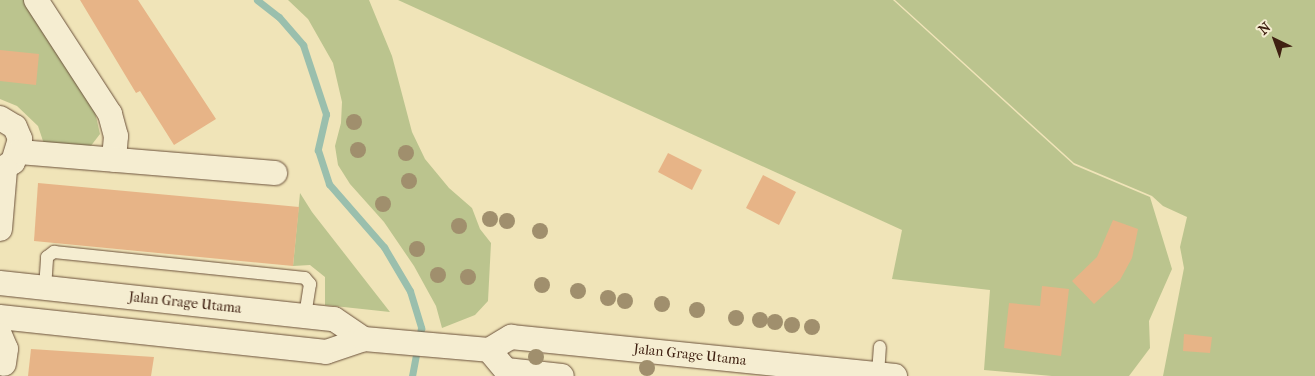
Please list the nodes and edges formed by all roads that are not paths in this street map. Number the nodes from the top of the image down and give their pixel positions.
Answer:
1 (36, 0) edge
2 (0, 118) edge
3 (114, 160) junction
4 (8, 164) edge
5 (275, 173) dead end
6 (0, 229) edge
7 (0, 283) edge
8 (45, 288) junction
9 (305, 316) junction
10 (0, 317) edge
11 (0, 335) edge
12 (364, 339) junction
13 (880, 347) dead end
14 (489, 350) junction
15 (3, 371) edge
16 (811, 372) edge
17 (837, 373) edge
18 (886, 375) edge
19 (562, 376) edge

1 - 3 street
2 - 4 street
3 - 4 street
3 - 5 street
4 - 6 street
7 - 8 street, Jalan Grage Utama
8 - 9 street, Jalan Grage Utama
8 - 9 lane
9 - 12 street, Jalan Grage Utama
10 - 12 street, Jalan Grage Utama
11 - 15 street
12 - 14 street, Jalan Grage Utama
13 - 18 lane
14 - 16 street, Jalan Grage Utama
14 - 19 street
16 - 17 street, Jalan Grage Utama
17 - 18 street, Jalan Grage Utama

